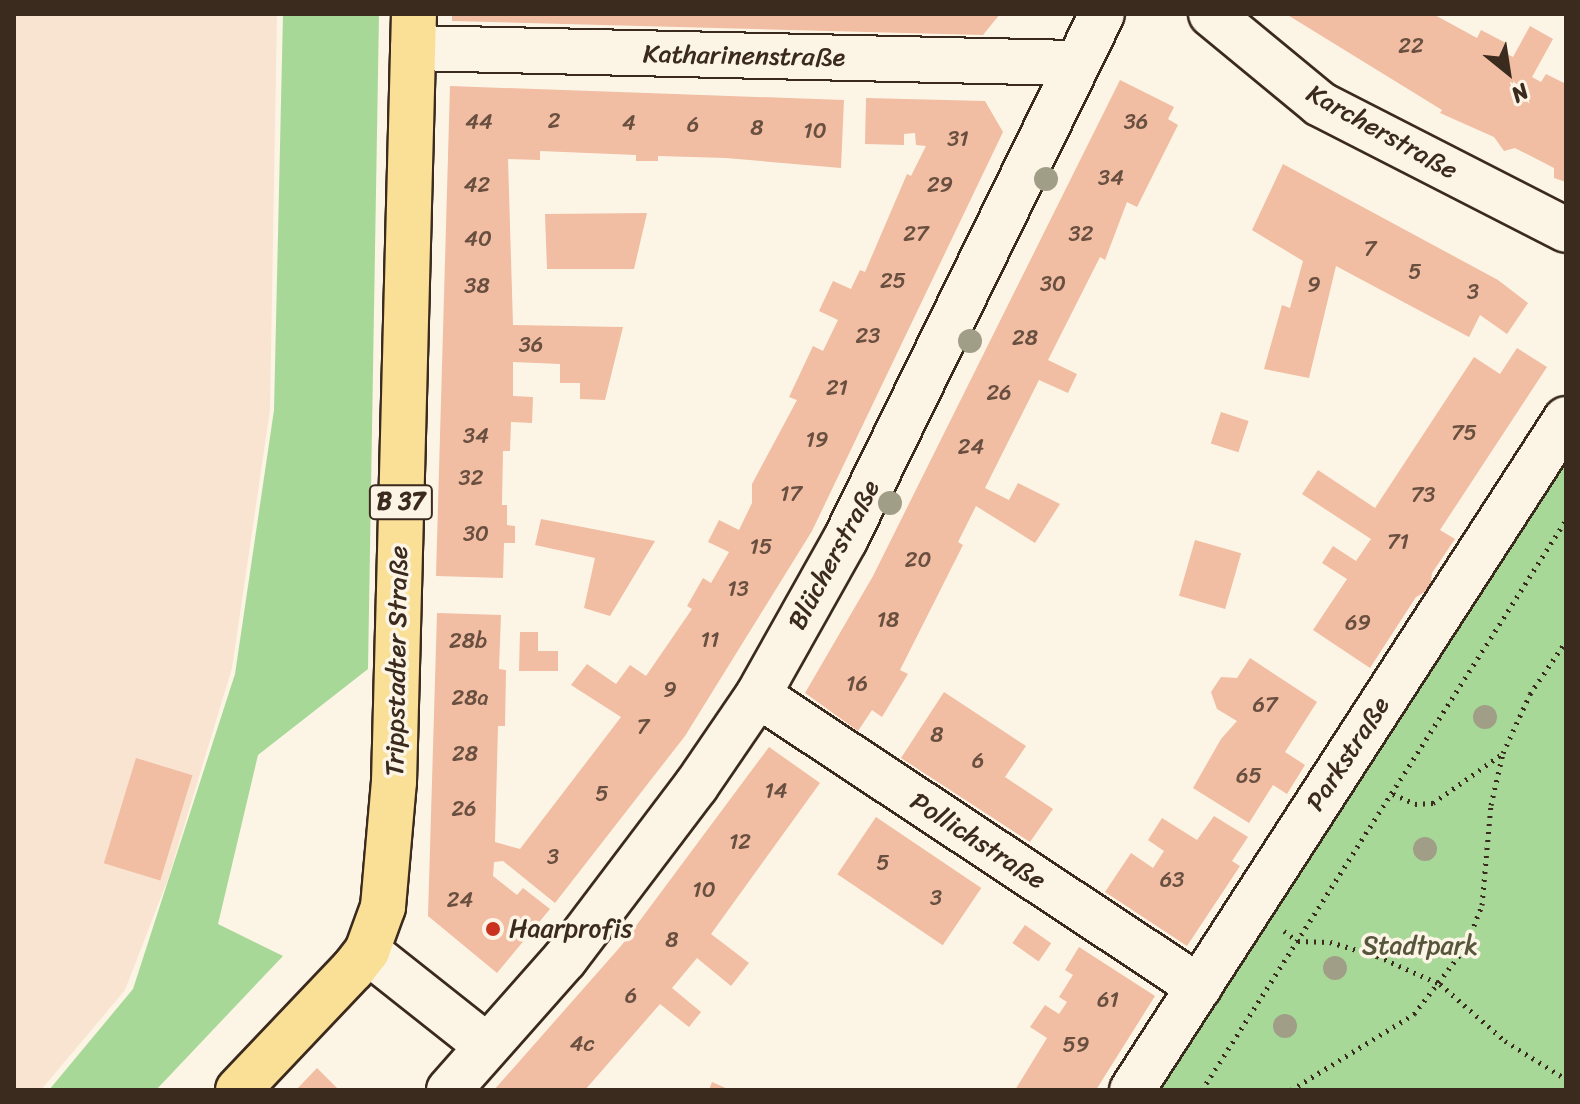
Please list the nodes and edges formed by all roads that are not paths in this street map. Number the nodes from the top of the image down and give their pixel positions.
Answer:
1 (1102, 14) edge
2 (1211, 14) edge
3 (413, 31) edge
4 (1075, 63) junction
5 (1566, 230) edge
6 (1566, 419) edge
7 (758, 695) junction
8 (367, 951) junction
9 (1199, 987) junction
10 (487, 1046) junction
11 (238, 1090) edge
12 (449, 1090) edge
13 (1132, 1090) edge

1 - 4 street, Blücherstraße
2 - 5 street, Karcherstraße
3 - 4 street, Katharinenstraße
3 - 8 main road, Trippstadter Straße / B 37
4 - 7 street, Blücherstraße
6 - 9 street, Parkstraße
7 - 9 street, Pollichstraße
7 - 10 street, Blücherstraße
8 - 10 street
8 - 11 main road, B 37
9 - 13 street, Parkstraße
10 - 12 street

